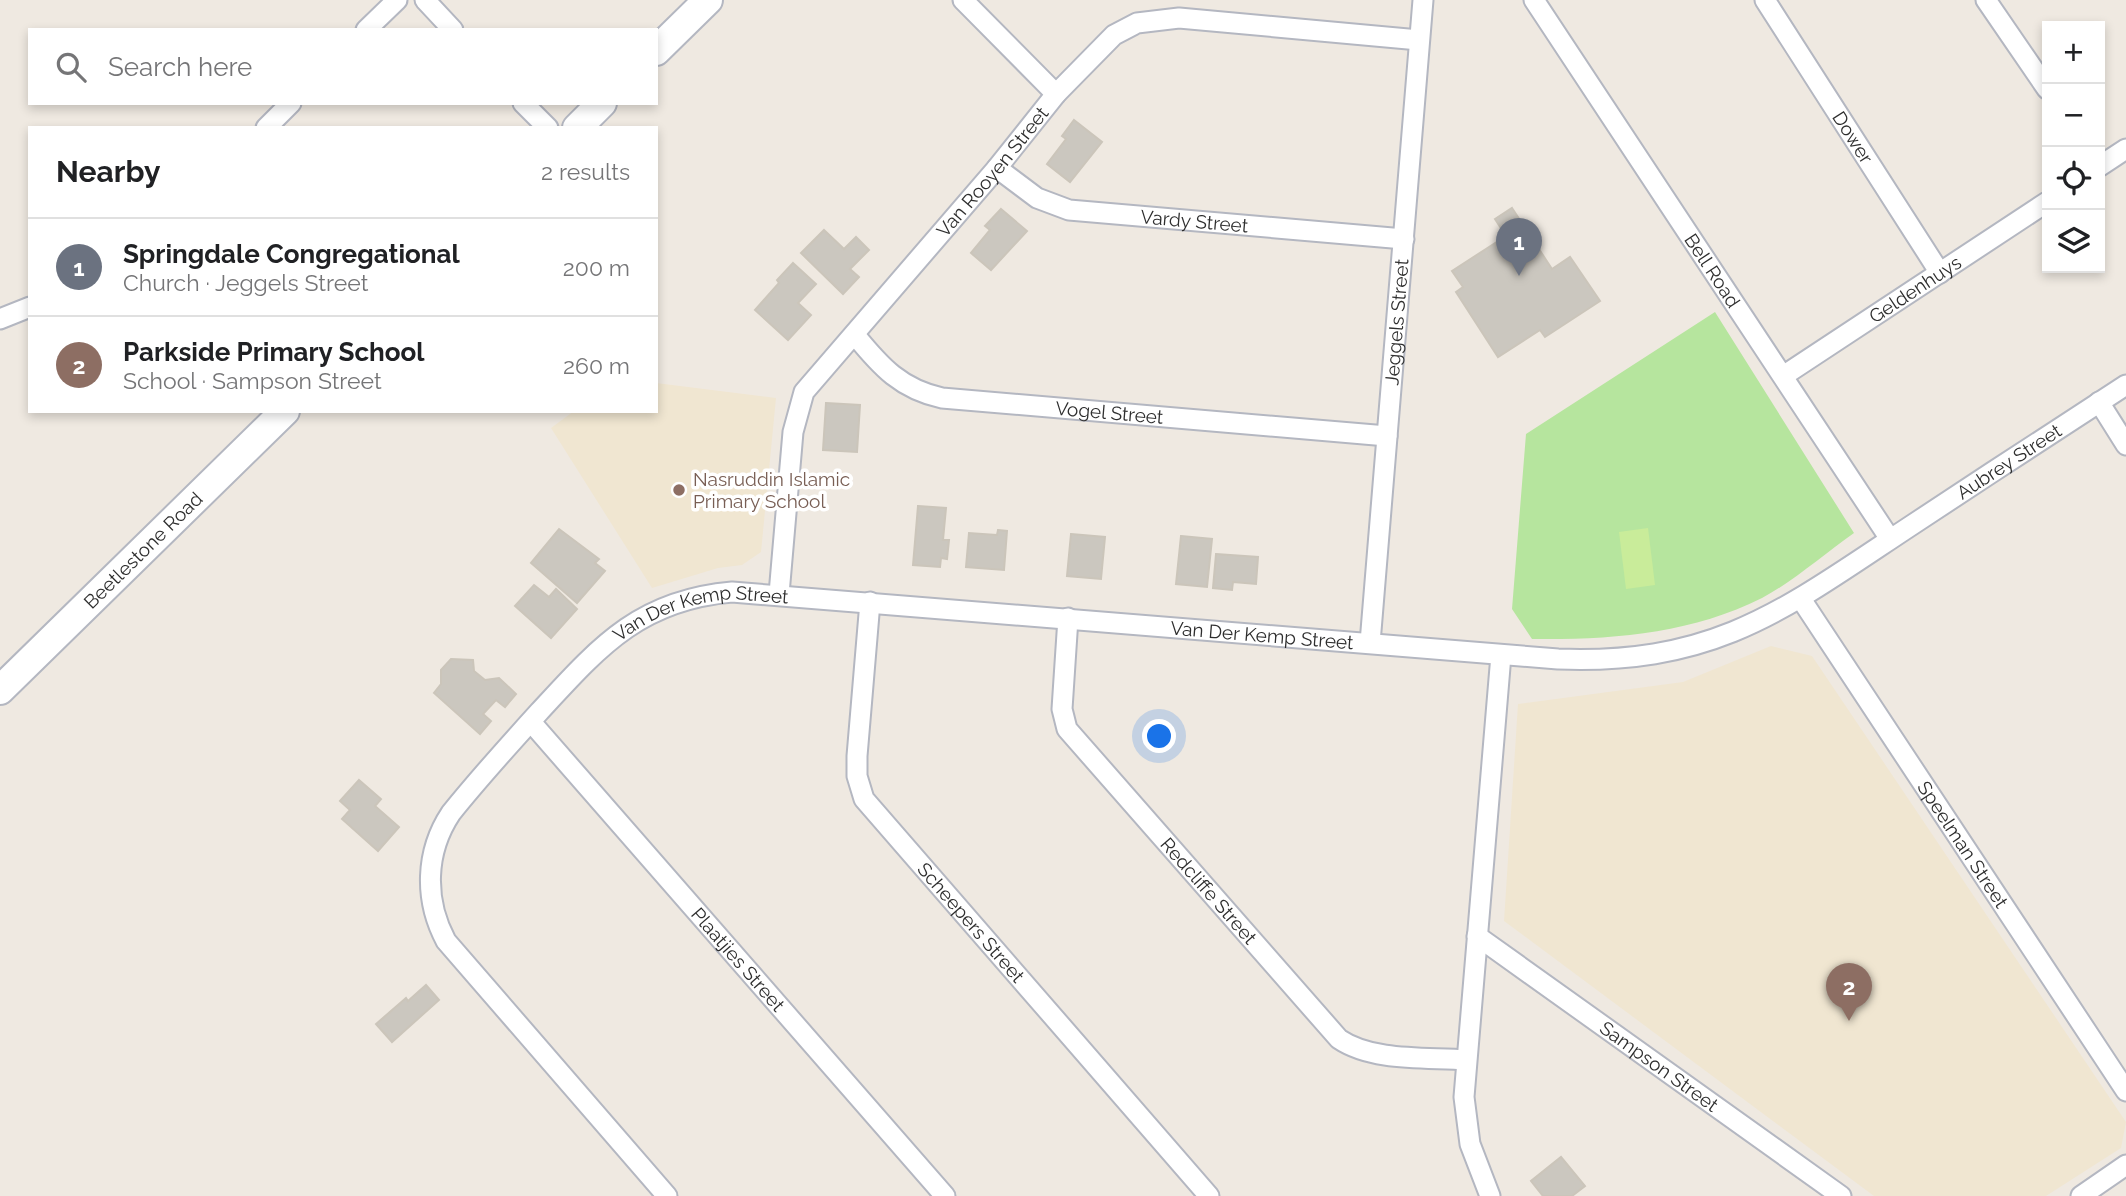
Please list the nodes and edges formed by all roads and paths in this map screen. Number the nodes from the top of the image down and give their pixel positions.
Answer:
1 (397, 0) edge
2 (425, 0) edge
3 (708, 0) edge
4 (963, 0) edge
5 (1423, 0) edge
6 (1534, 0) edge
7 (1765, 0) edge
8 (1986, 0) edge
9 (368, 28) edge
10 (451, 28) edge
11 (1419, 40) junction
12 (658, 49) edge
13 (2044, 84) edge
14 (1056, 94) junction
15 (289, 105) edge
16 (525, 105) edge
17 (600, 105) edge
18 (268, 126) edge
19 (546, 126) edge
20 (579, 126) edge
21 (2126, 149) edge
22 (2105, 163) edge
23 (997, 168) junction
24 (2042, 205) edge
25 (1404, 239) junction
26 (1940, 273) junction
27 (28, 308) edge
28 (0, 319) edge
29 (855, 335) junction
30 (1783, 376) junction
31 (2126, 385) edge
32 (2099, 402) junction
33 (283, 413) edge
34 (1387, 436) junction
35 (2126, 444) edge
36 (1890, 539) junction
37 (779, 594) junction
38 (1801, 599) junction
39 (870, 602) junction
40 (1068, 618) junction
41 (1370, 643) junction
42 (1501, 654) junction
43 (0, 690) edge
44 (531, 722) junction
45 (1477, 936) junction
46 (1466, 1059) junction
47 (2126, 1091) edge
48 (2126, 1165) edge
49 (667, 1196) edge
50 (945, 1196) edge
51 (1209, 1196) edge
52 (1490, 1196) edge
53 (1841, 1196) edge
54 (2081, 1196) edge

1 - 9 street
2 - 10 street
3 - 12 street
4 - 14 street
5 - 11 street, Jeggels Street
6 - 30 street, Bell Road
7 - 26 street, Dower
8 - 13 street
11 - 14 street, Van Rooyen Street
11 - 25 street, Jeggels Street
14 - 23 street, Van Rooyen Street
15 - 18 street
16 - 19 street
17 - 20 street
21 - 22 street
23 - 25 street, Vardy Street
23 - 29 street, Van Rooyen Street
24 - 26 street, Geldenhuys
25 - 34 street, Jeggels Street
26 - 30 street, Geldenhuys
27 - 28 street
29 - 34 street, Vogel Street
29 - 37 street, Van Rooyen Street
30 - 36 street, Bell Road
31 - 32 street, Aubrey Street
32 - 35 street
32 - 36 street, Aubrey Street
33 - 43 street, Beetlestone Road
34 - 41 street, Jeggels Street
36 - 38 street, Van Der Kemp Street
37 - 39 street, Van Der Kemp Street
37 - 44 street, Van Der Kemp Street
38 - 42 street, Van Der Kemp Street
38 - 47 street, Speelman Street
39 - 40 street, Van Der Kemp Street
39 - 51 street, Scheepers Street
40 - 41 street, Van Der Kemp Street
40 - 46 street, Redcliffe Street
41 - 42 street, Van Der Kemp Street
42 - 45 street
44 - 49 street, Van Der Kemp Street
44 - 50 street, Plaatjies Street
45 - 46 street
45 - 53 street, Sampson Street
46 - 52 street
48 - 54 street

